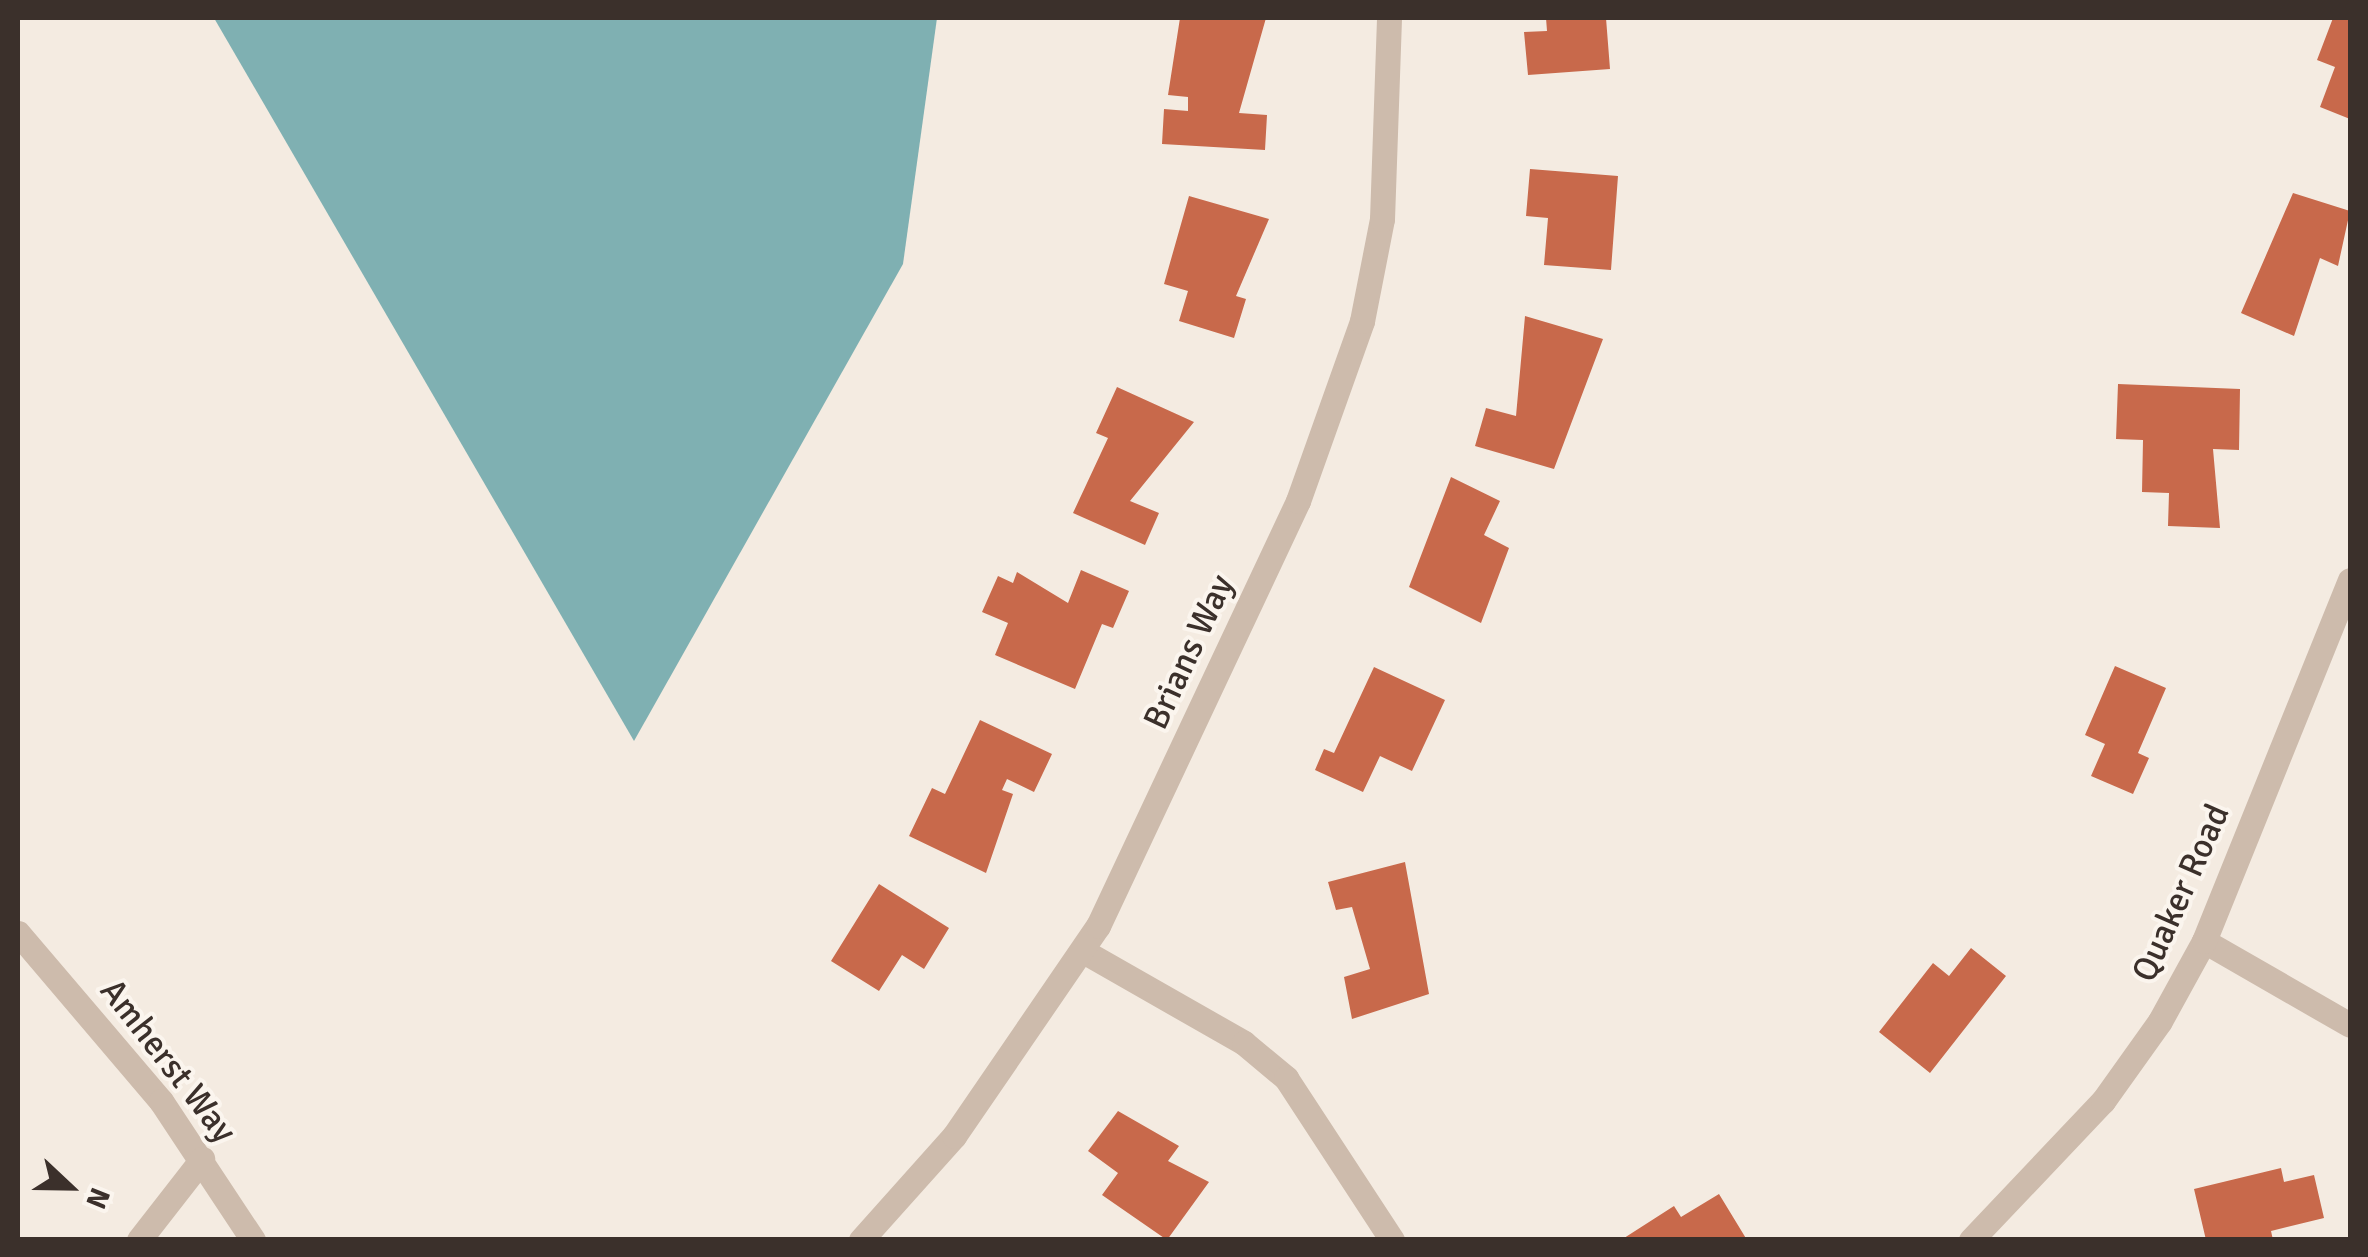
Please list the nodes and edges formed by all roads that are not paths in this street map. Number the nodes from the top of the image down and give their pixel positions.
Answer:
1 (1389, 18) edge
2 (2350, 580) edge
3 (18, 933) edge
4 (2204, 940) junction
5 (1083, 952) junction
6 (2350, 1025) edge
7 (202, 1158) junction
8 (139, 1240) edge
9 (253, 1240) edge
10 (861, 1240) edge
11 (1392, 1240) edge
12 (1971, 1240) edge

1 - 5 street, Brians Way
2 - 4 street, Quaker Road
3 - 7 street, Amherst Way
4 - 6 street
4 - 12 street, Quaker Road
5 - 10 street, Brians Way
5 - 11 street
7 - 8 street
7 - 9 street, Amherst Way

